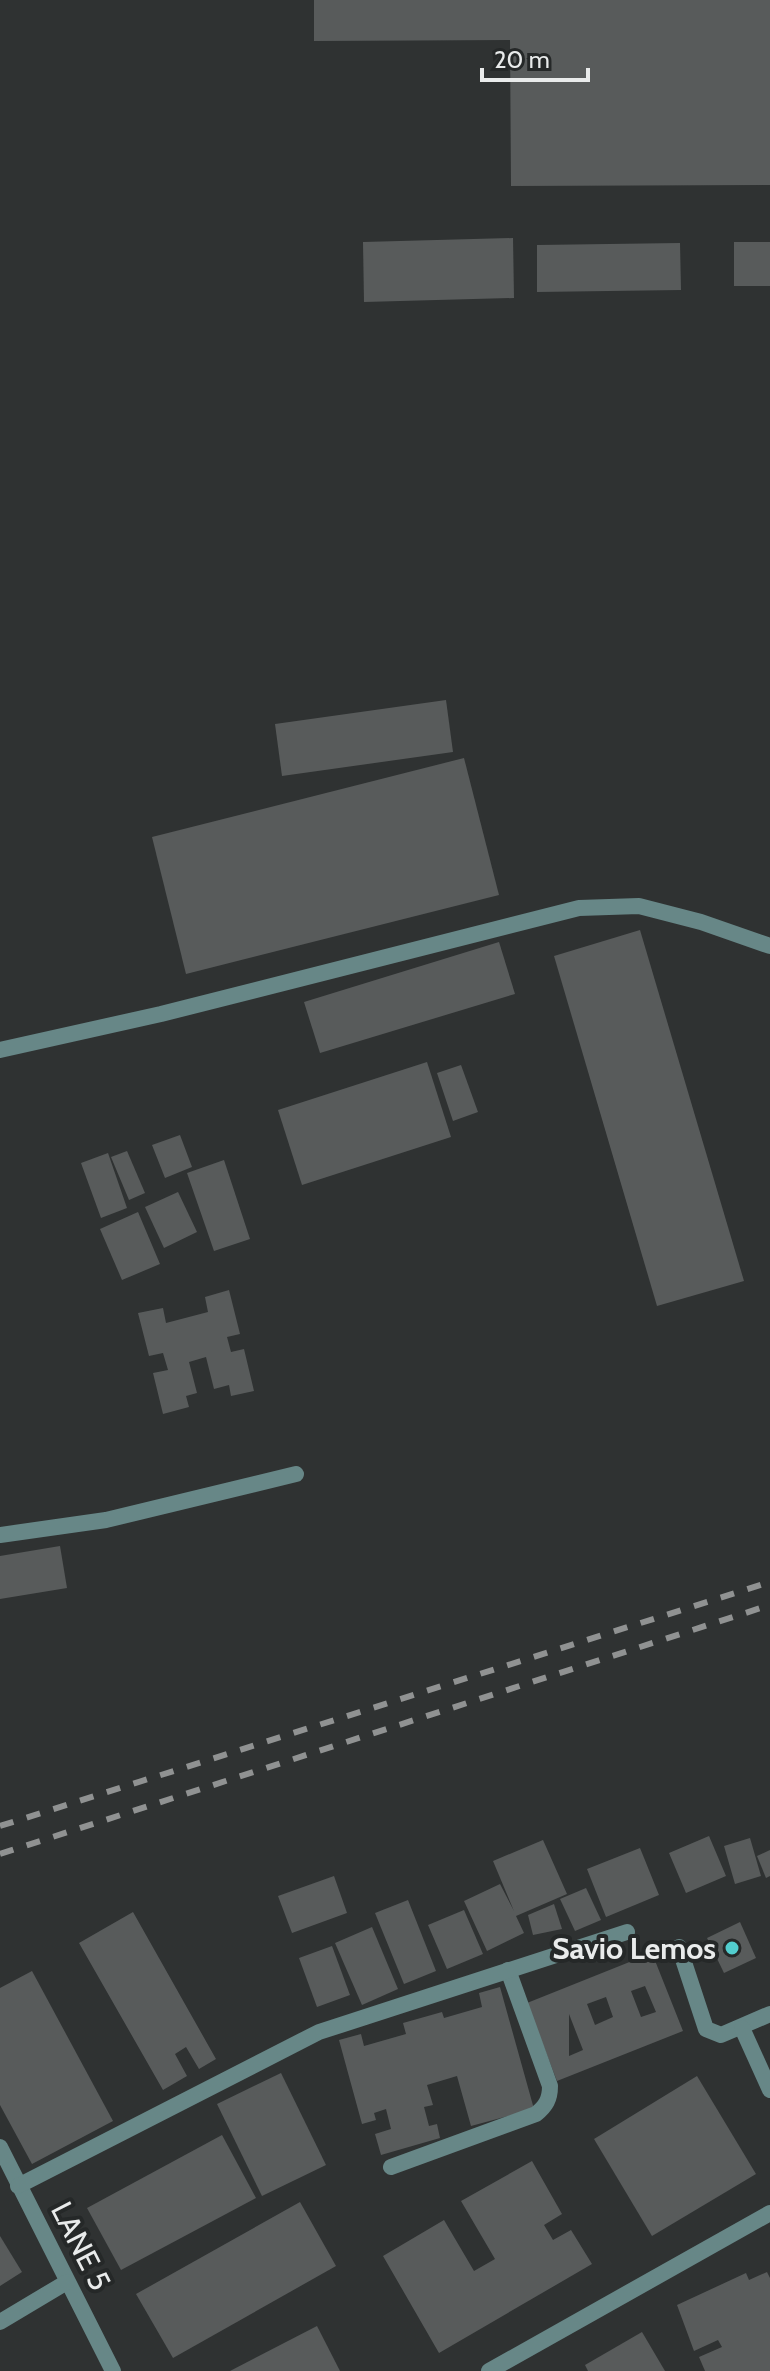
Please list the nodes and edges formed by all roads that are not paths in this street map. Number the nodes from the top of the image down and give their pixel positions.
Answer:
1 (770, 946) edge
2 (0, 1050) edge
3 (296, 1474) dead end
4 (0, 1535) edge
5 (627, 1932) dead end
6 (679, 1947) dead end
7 (508, 1970) junction
8 (770, 2014) edge
9 (742, 2028) junction
10 (770, 2090) edge
11 (0, 2147) edge
12 (391, 2167) dead end
13 (18, 2186) junction
14 (770, 2213) edge
15 (67, 2282) junction
16 (0, 2322) edge
17 (113, 2371) edge
18 (489, 2371) edge

1 - 2 street
3 - 4 street
5 - 7 street
6 - 9 street
7 - 12 street
7 - 13 street
8 - 9 street
9 - 10 street
11 - 13 street, LANE 5
13 - 15 street, LANE 5
14 - 18 street
15 - 16 street
15 - 17 street, LANE 5

